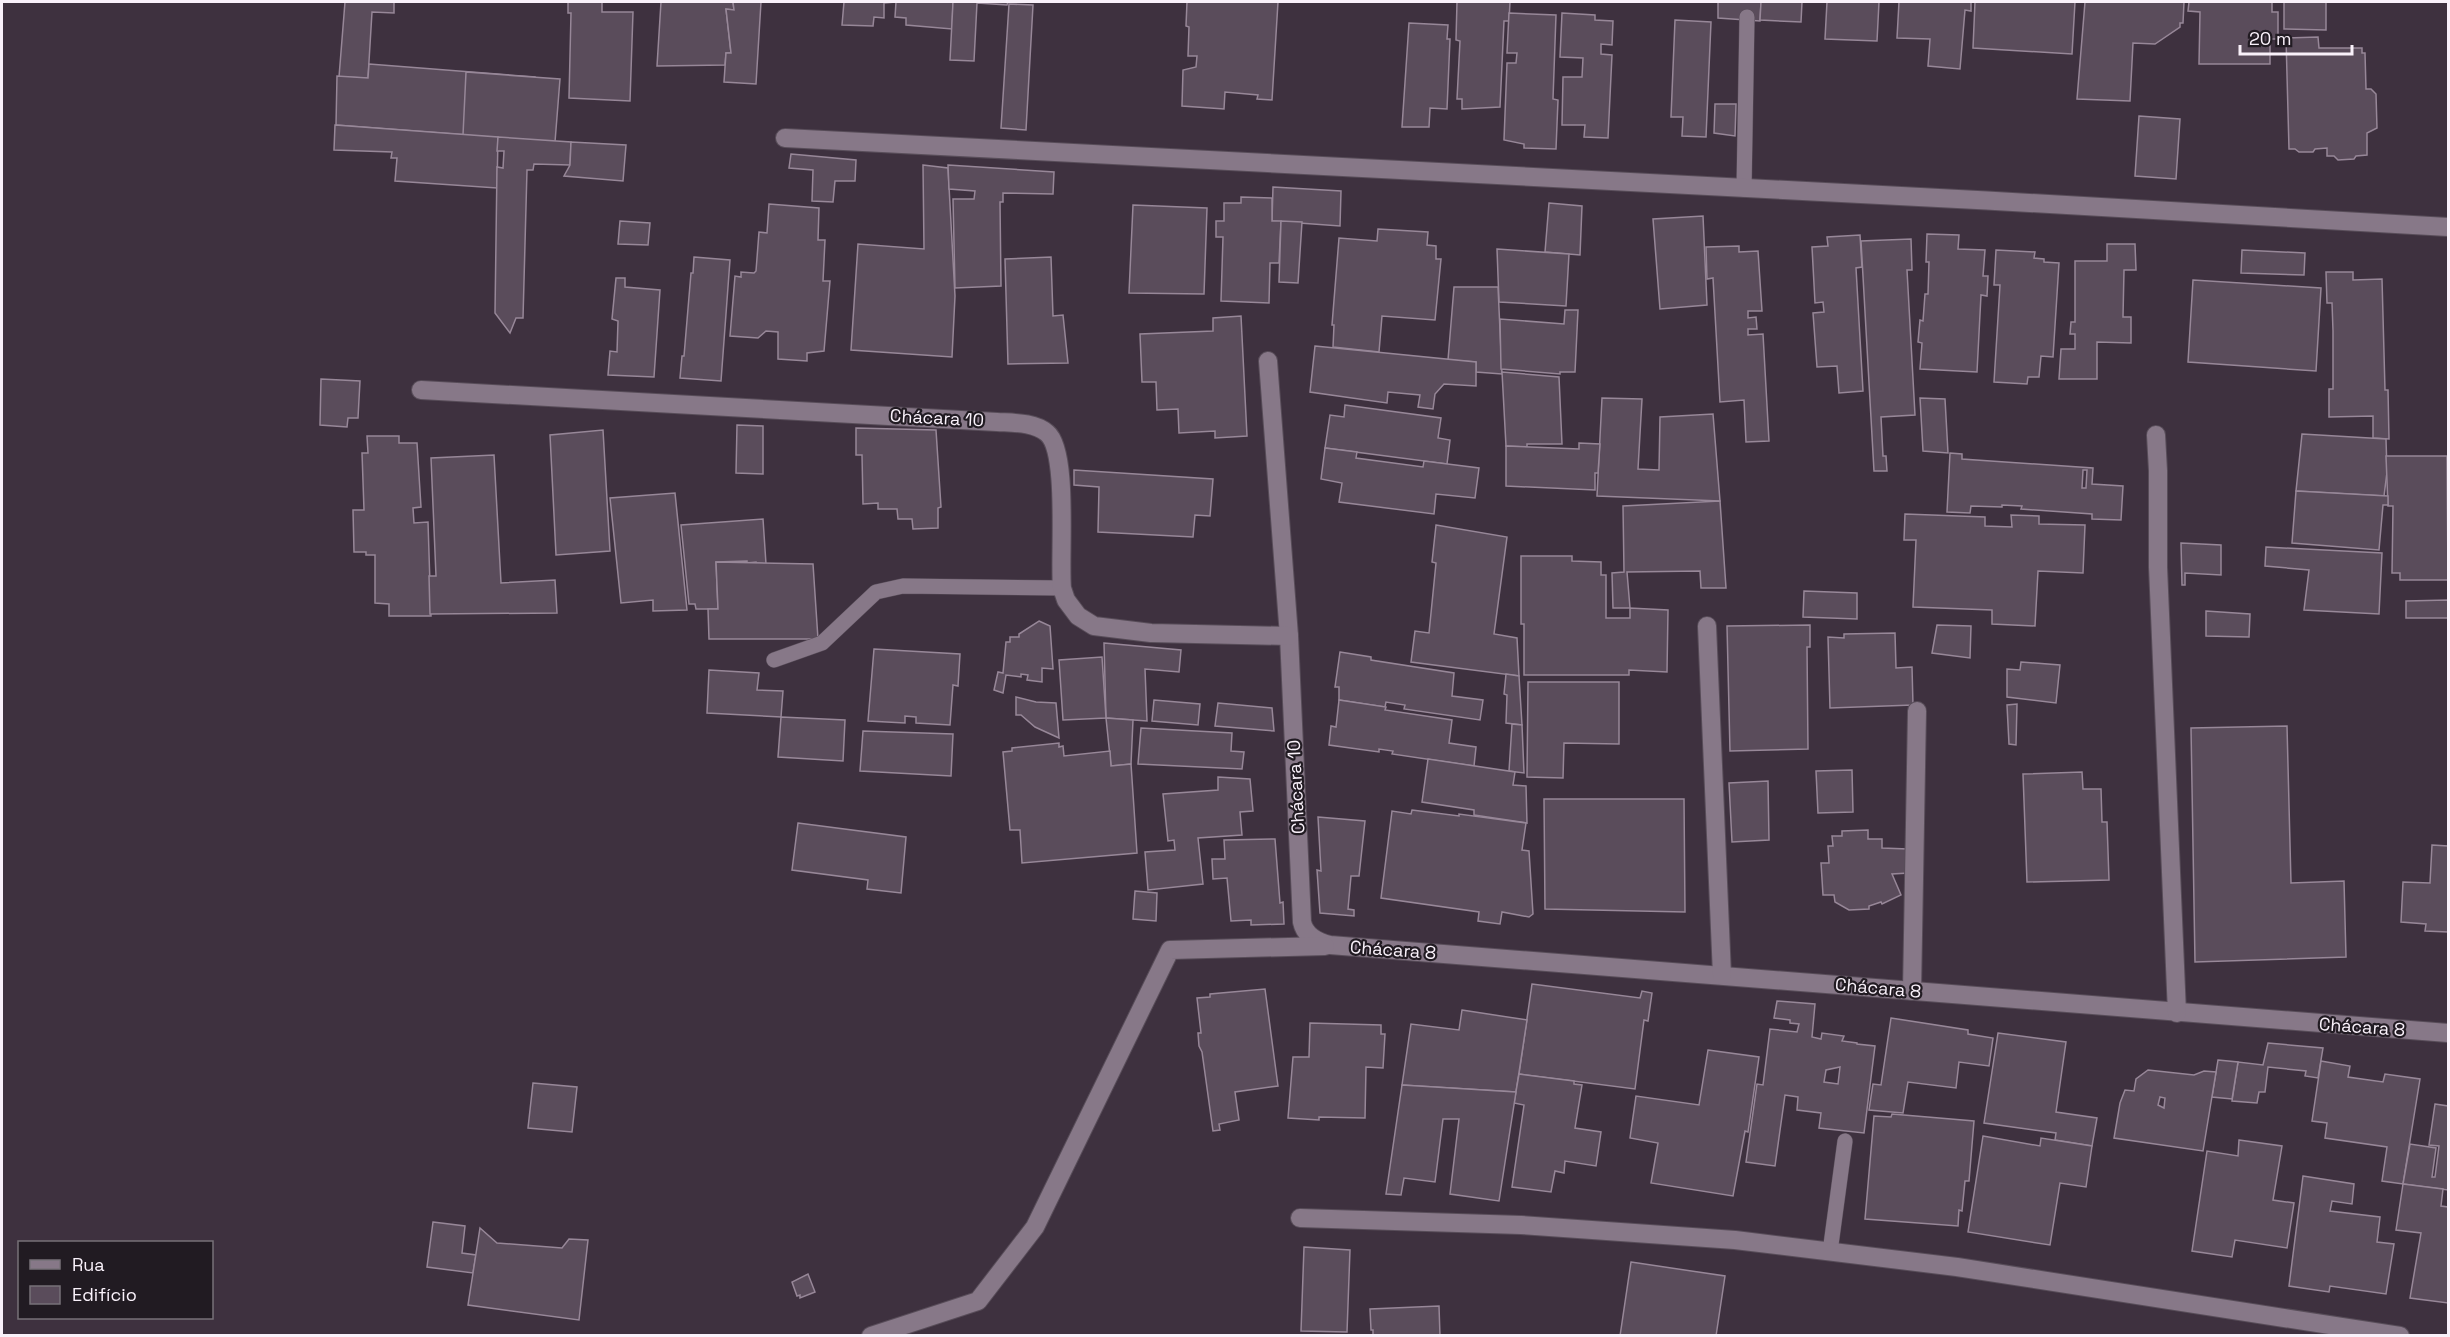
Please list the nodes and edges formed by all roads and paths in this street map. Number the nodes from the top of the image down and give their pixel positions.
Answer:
1 (1747, 17) dead end
2 (785, 138) dead end
3 (1744, 189) junction
4 (2448, 227) edge
5 (1268, 361) dead end
6 (421, 390) dead end
7 (2156, 435) dead end
8 (1062, 588) junction
9 (1707, 626) dead end
10 (1289, 636) junction
11 (774, 660) dead end
12 (1917, 711) dead end
13 (1309, 936) joint
14 (1330, 945) junction
15 (1722, 975) junction
16 (1912, 991) junction
17 (2177, 1013) junction
18 (2448, 1034) edge
19 (1845, 1141) dead end
20 (1300, 1218) dead end
21 (1830, 1252) junction
22 (871, 1335) edge
23 (2395, 1335) edge

1 - 3 lane
2 - 3 street
3 - 4 street
5 - 10 street, Chácara 10
6 - 8 street, Chácara 10
7 - 17 street
8 - 10 street, Chácara 10
8 - 11 lane
9 - 15 street
10 - 13 street, Chácara 10
12 - 16 street
13 - 14 street, Chácara 8
14 - 15 street, Chácara 8
14 - 22 street
15 - 16 street, Chácara 8
16 - 17 street, Chácara 8
17 - 18 street, Chácara 8
19 - 21 lane
20 - 21 street
21 - 23 street

